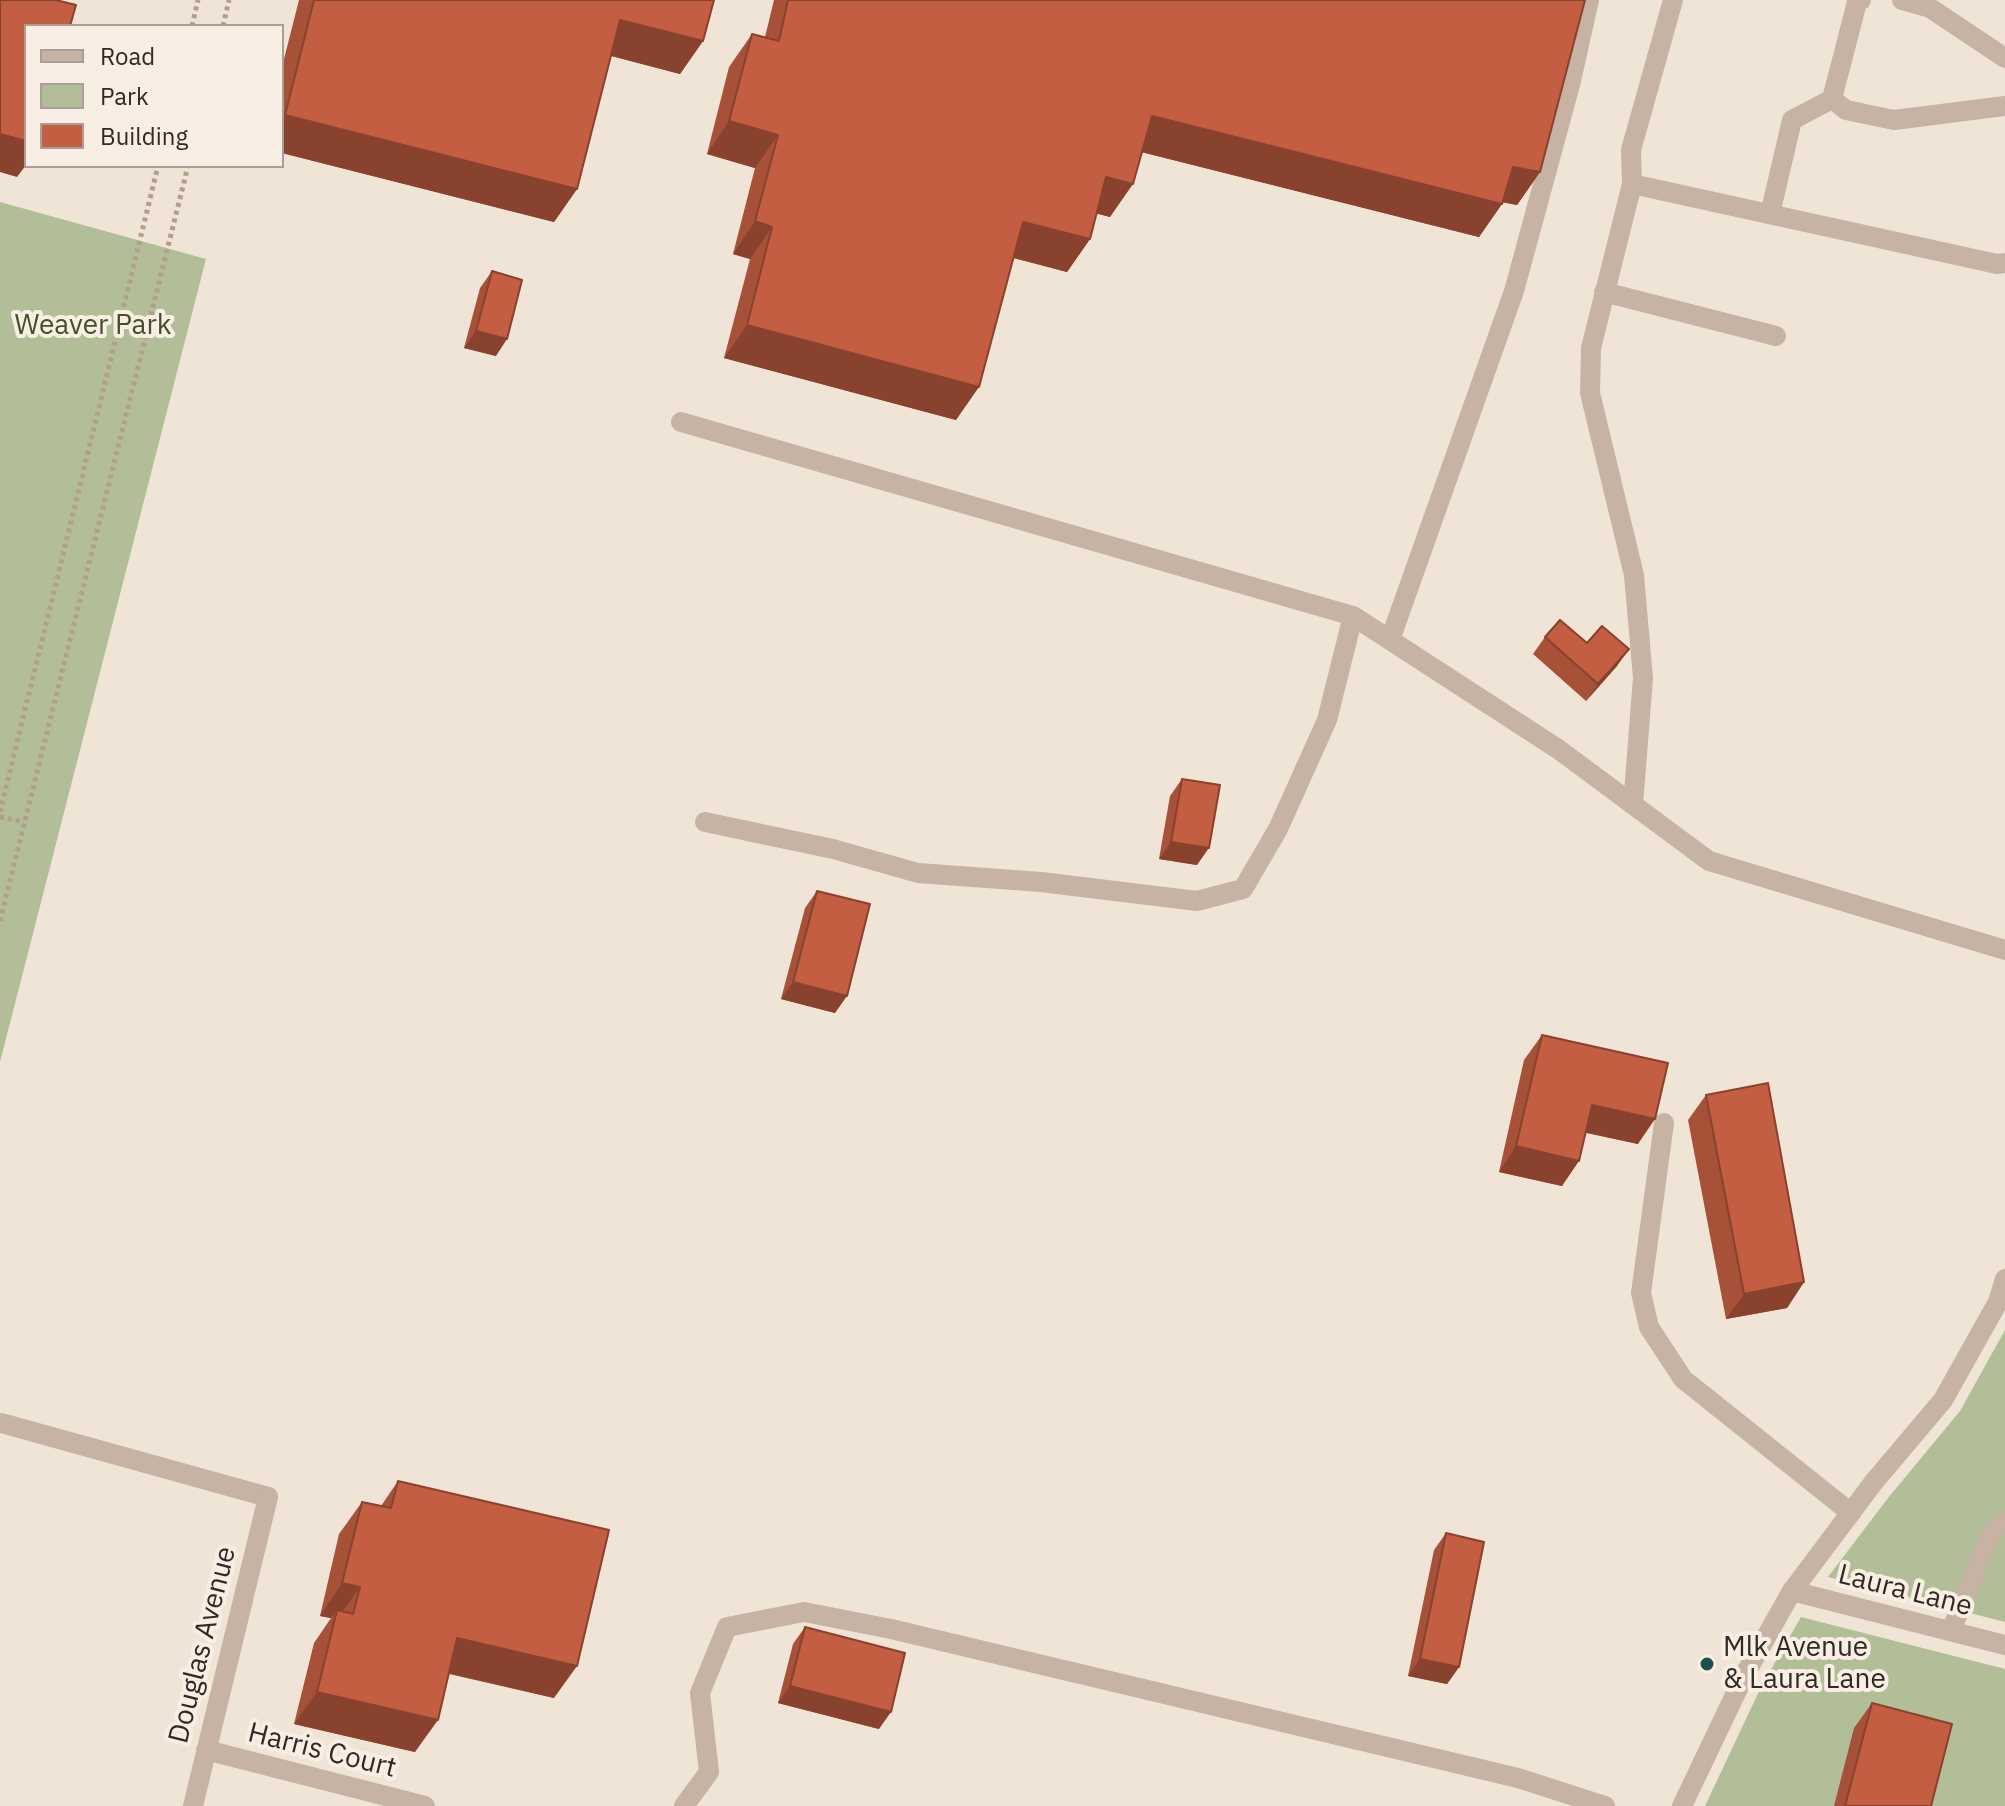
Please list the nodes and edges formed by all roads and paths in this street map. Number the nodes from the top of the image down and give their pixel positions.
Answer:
1 (198, 0) edge
2 (229, 0) edge
3 (1589, 0) edge
4 (1673, 0) edge
5 (1902, 0) edge
6 (1855, 1) edge
7 (192, 24) edge
8 (223, 24) edge
9 (2005, 58) edge
10 (1832, 99) junction
11 (2005, 106) edge
12 (158, 168) edge
13 (188, 168) edge
14 (1632, 184) junction
15 (1770, 214) junction
16 (2005, 263) edge
17 (1604, 292) junction
18 (1776, 336) dead end
19 (681, 422) dead end
20 (1353, 616) junction
21 (1390, 640) junction
22 (1633, 805) junction
23 (0, 814) edge
24 (24, 822) junction
25 (705, 822) dead end
26 (0, 921) edge
27 (2005, 950) edge
28 (1664, 1123) edge
29 (2005, 1279) edge
30 (1, 1423) edge
31 (1851, 1513) junction
32 (2005, 1522) edge
33 (1792, 1591) junction
34 (1951, 1631) junction
35 (2005, 1645) edge
36 (206, 1750) junction
37 (193, 1806) edge
38 (425, 1806) edge
39 (684, 1806) edge
40 (1605, 1806) edge
41 (1682, 1806) edge

1 - 7 path
2 - 8 path
3 - 21 street
4 - 14 street
5 - 9 street
6 - 10 street
10 - 11 street
10 - 15 street
12 - 23 path
13 - 24 path
14 - 15 street
14 - 17 street
15 - 16 street
17 - 18 street
17 - 22 street
19 - 20 street
20 - 21 street
20 - 25 street
21 - 22 street
22 - 27 street
23 - 24 path
24 - 26 path
28 - 31 street
29 - 31 street
30 - 36 street, Douglas Avenue
31 - 33 street
32 - 34 street
33 - 34 street, Laura Lane
33 - 41 street
34 - 35 street, Laura Lane
36 - 37 street, Douglas Avenue
36 - 38 street, Harris Court
39 - 40 street

